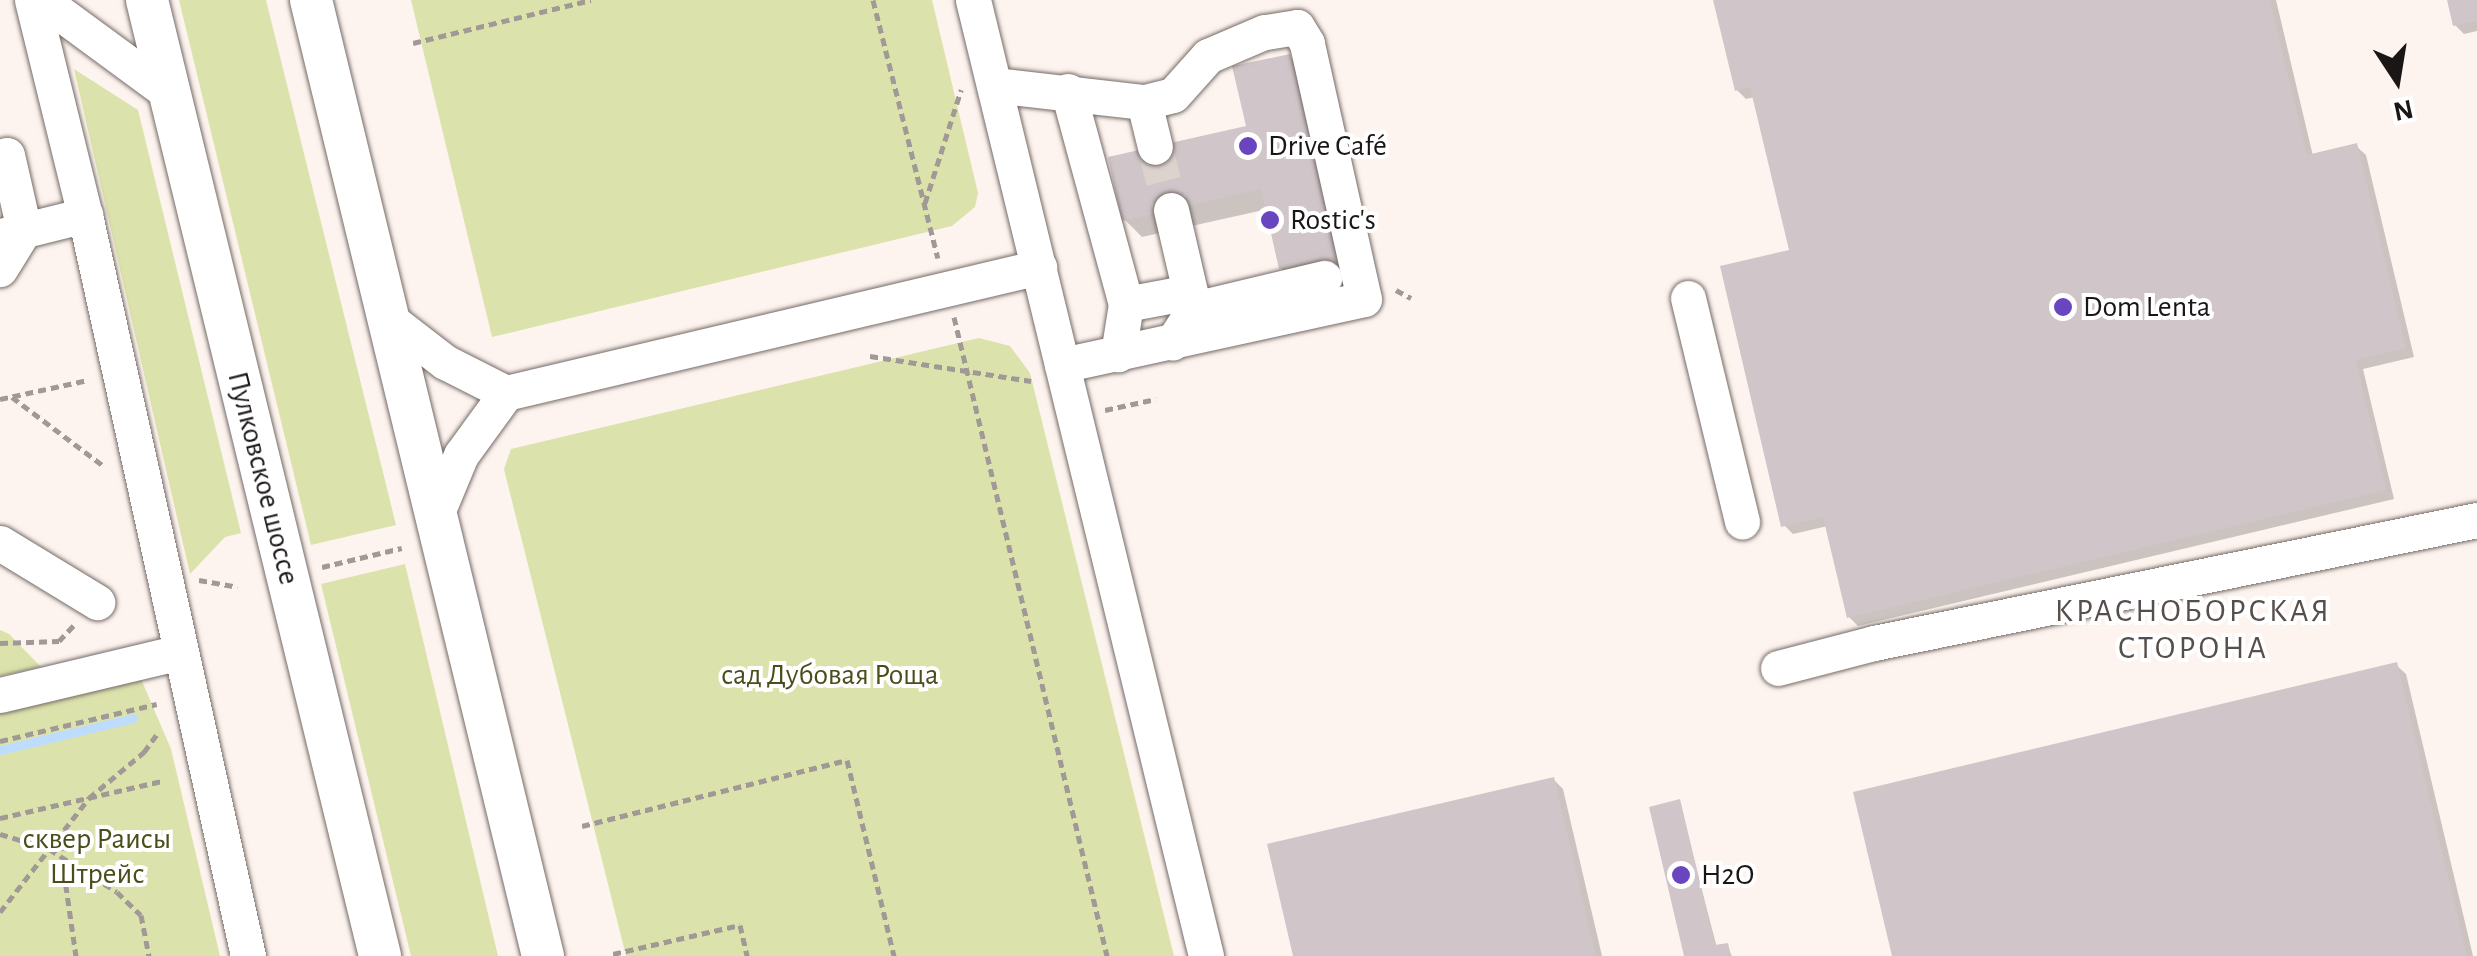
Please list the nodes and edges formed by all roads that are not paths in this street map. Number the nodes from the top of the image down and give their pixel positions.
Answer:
1 (32, 0) edge
2 (42, 0) edge
3 (147, 0) edge
4 (311, 0) edge
5 (973, 0) edge
6 (978, 86) junction
7 (1068, 91) junction
8 (170, 94) junction
9 (1144, 102) junction
10 (2, 147) edge
11 (1155, 147) tunnel mouth
12 (1170, 210) tunnel mouth
13 (84, 215) junction
14 (12, 233) edge
15 (1038, 267) junction
16 (0, 270) edge
17 (1324, 278) dead end
18 (1688, 298) dead end
19 (1192, 301) junction
20 (1126, 304) junction
21 (388, 318) junction
22 (1172, 343) junction
23 (1118, 354) junction
24 (1051, 373) junction
25 (506, 393) junction
26 (436, 515) junction
27 (2477, 520) edge
28 (1742, 522) dead end
29 (0, 542) edge
30 (97, 602) road end
31 (181, 652) junction
32 (1778, 668) dead end
33 (0, 695) edge
34 (248, 956) edge
35 (380, 956) edge
36 (542, 956) edge
37 (1206, 956) edge

1 - 13 street
2 - 8 street
3 - 8 main road, Пулковское шоссе
4 - 21 main road
5 - 6 street
6 - 7 street
6 - 15 street
7 - 9 street
7 - 20 street
8 - 35 main road, Пулковское шоссе
9 - 11 street
9 - 22 street
10 - 14 street
12 - 19 street
13 - 14 street
13 - 31 street
14 - 16 street
15 - 24 street
15 - 25 street
17 - 19 street
18 - 28 street
19 - 20 street
19 - 22 street
20 - 23 street
21 - 25 street
21 - 26 main road
22 - 23 street
23 - 24 street
24 - 37 street
25 - 26 street
26 - 36 main road
27 - 32 street
29 - 30 street
31 - 33 street
31 - 34 street

